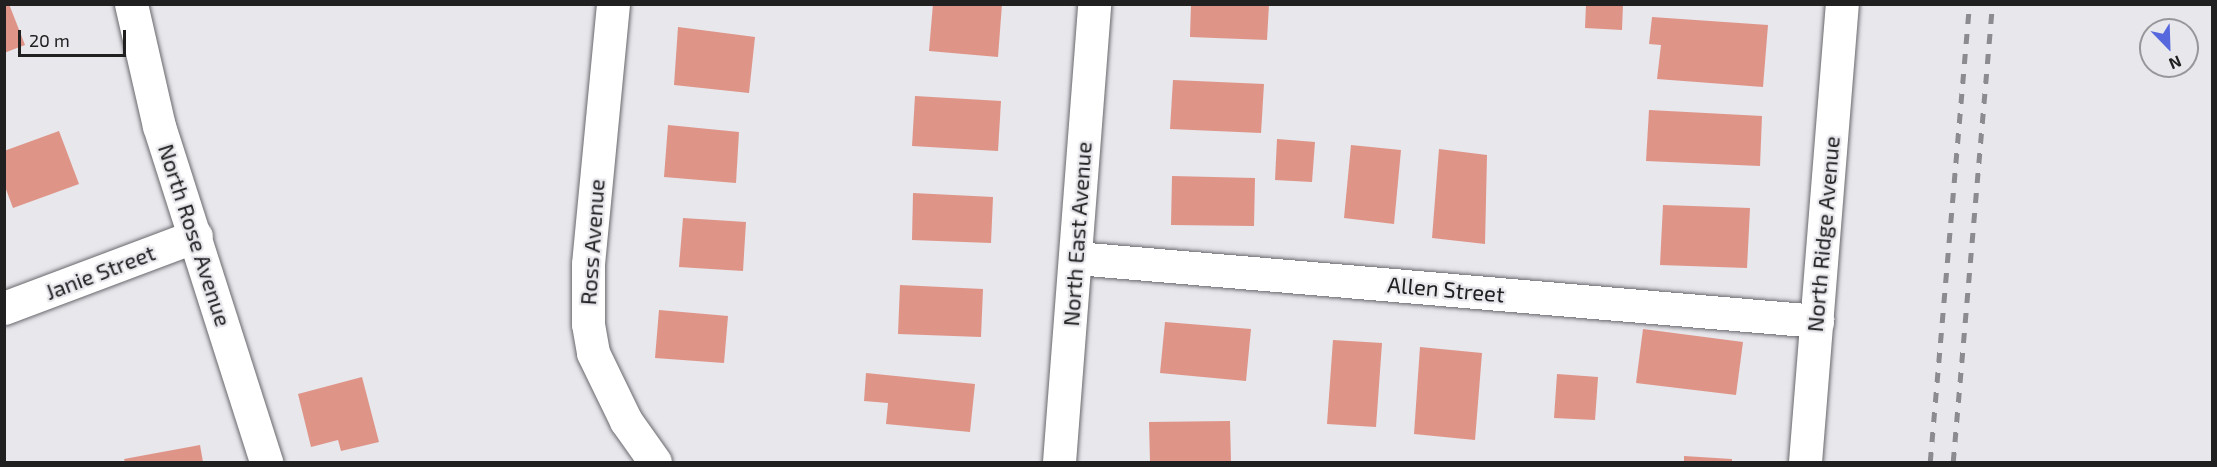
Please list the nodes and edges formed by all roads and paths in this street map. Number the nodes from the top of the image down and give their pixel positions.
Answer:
1 (131, 4) edge
2 (613, 4) edge
3 (1094, 4) edge
4 (1842, 4) edge
5 (196, 236) junction
6 (1076, 258) junction
7 (4, 308) edge
8 (1816, 321) junction
9 (266, 462) edge
10 (655, 462) edge
11 (1059, 462) edge
12 (1805, 462) edge

1 - 5 street, North Rose Avenue
2 - 10 street, Ross Avenue
3 - 6 street, North East Avenue
4 - 8 street, North Ridge Avenue
5 - 7 street, Janie Street
5 - 9 street, North Rose Avenue
6 - 8 street, Allen Street
6 - 11 street, North East Avenue
8 - 12 street, North Ridge Avenue

